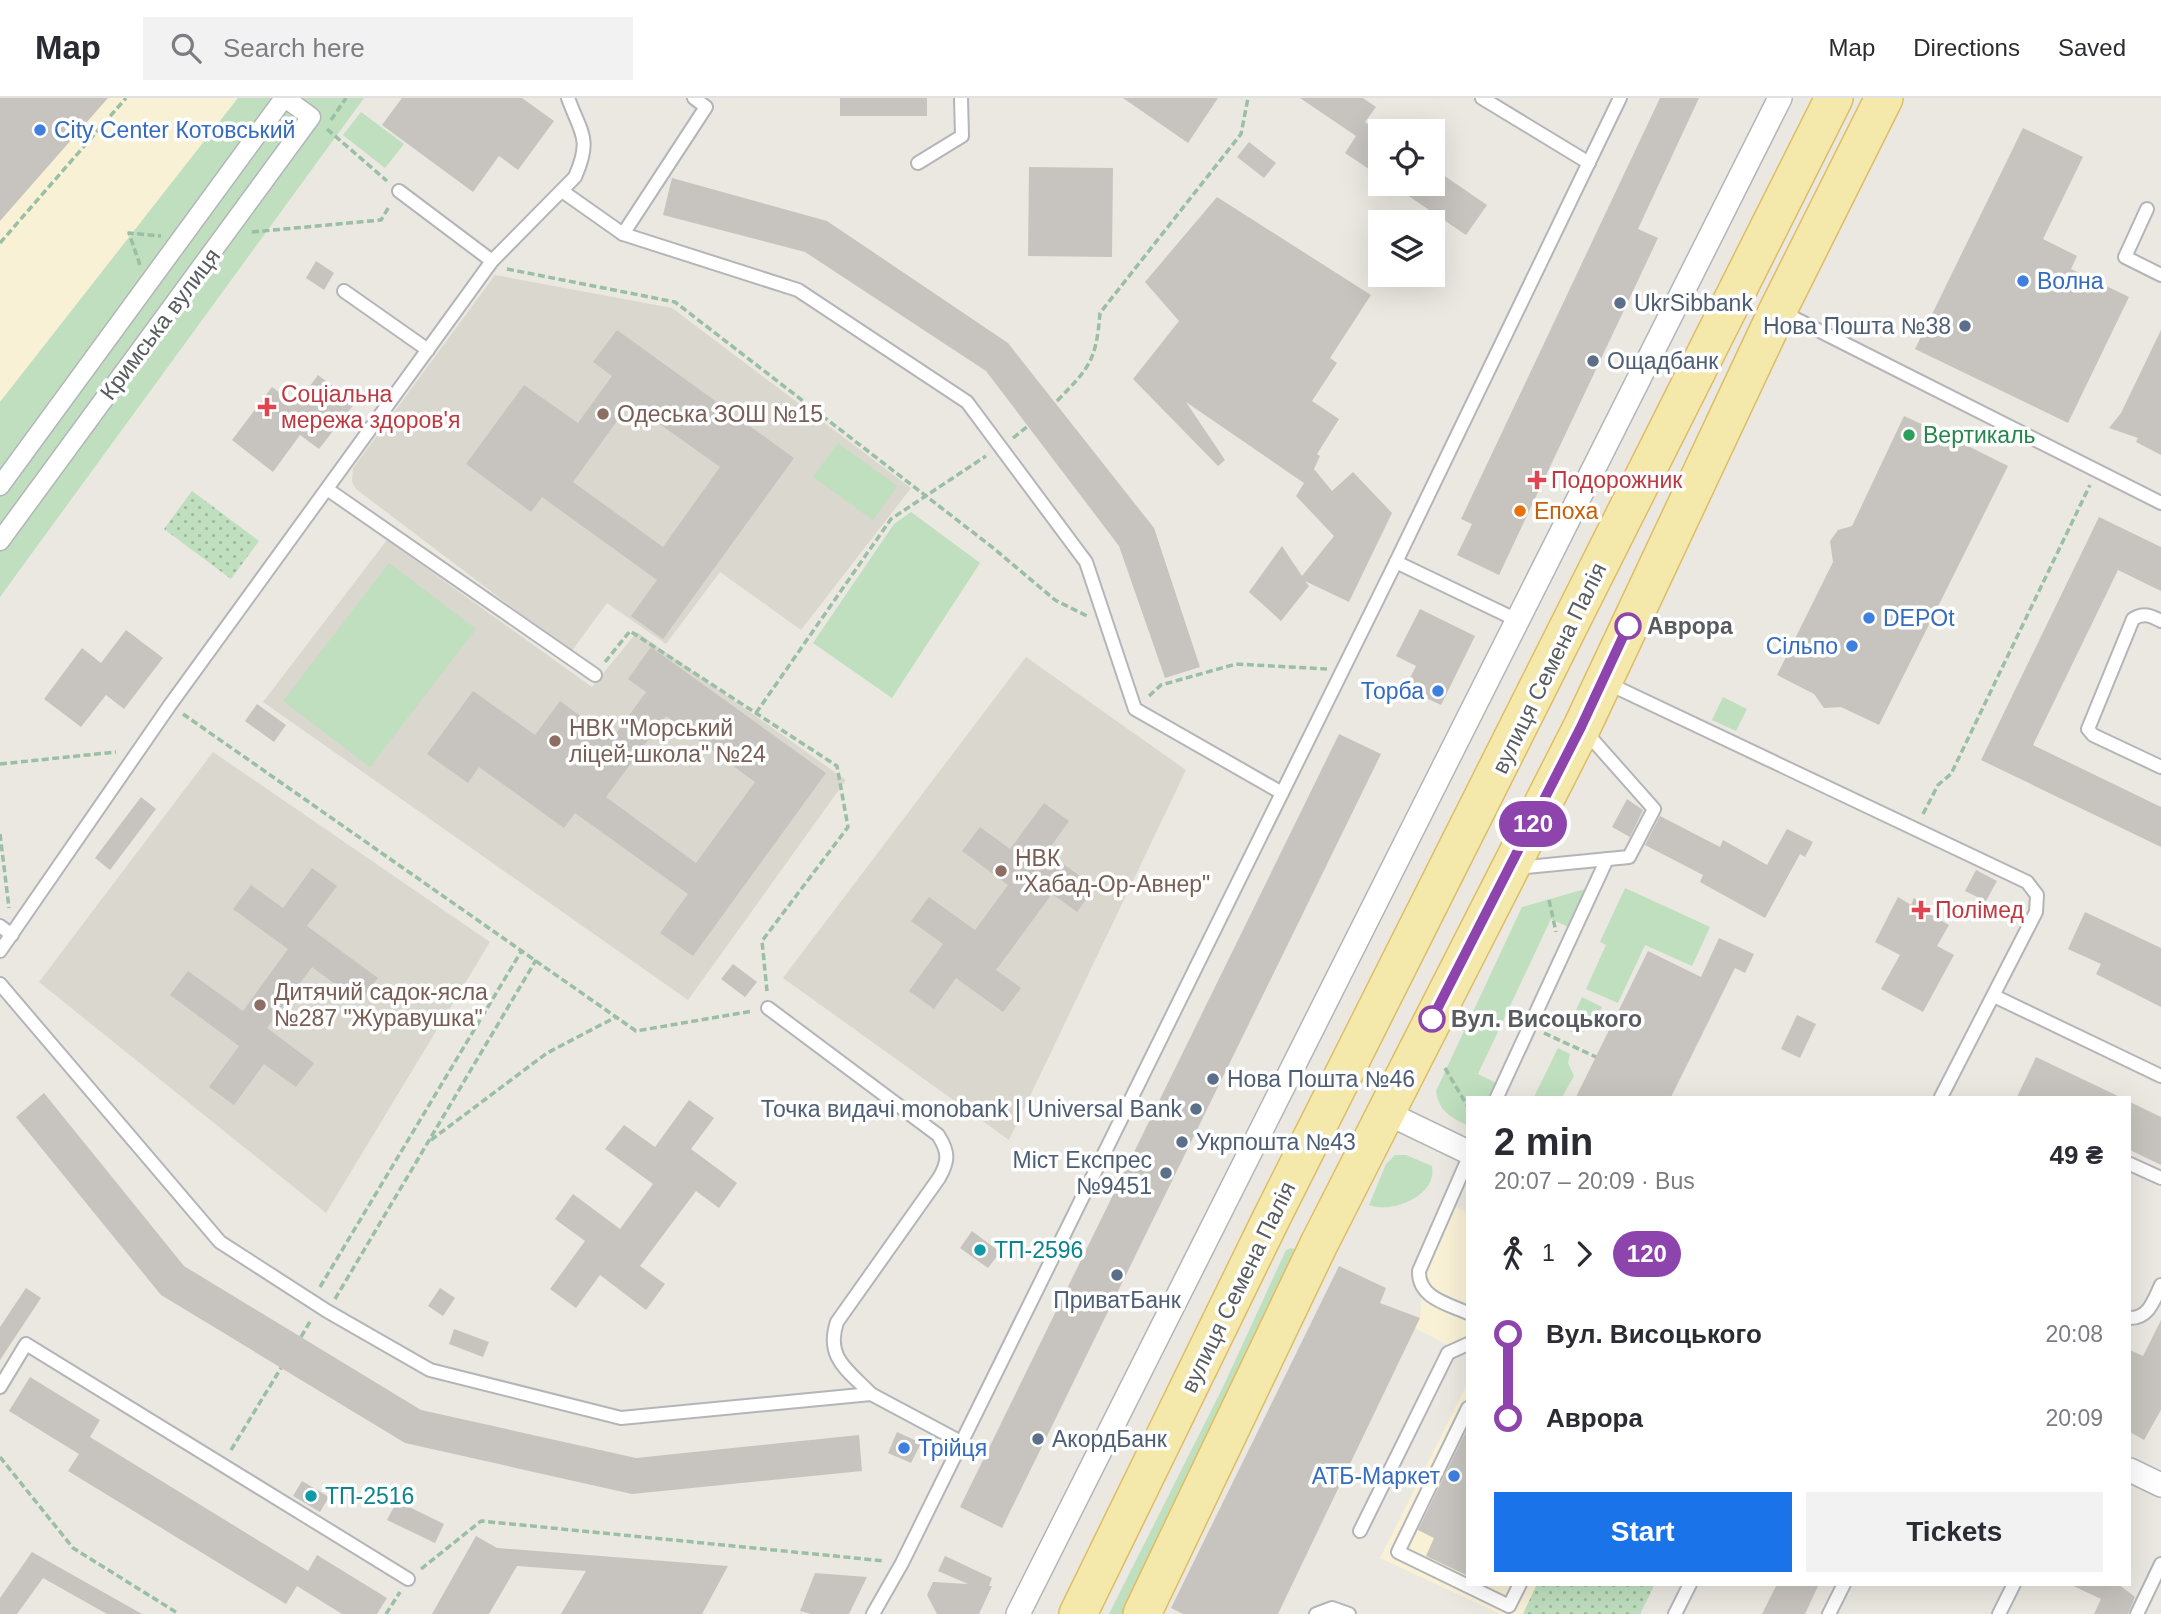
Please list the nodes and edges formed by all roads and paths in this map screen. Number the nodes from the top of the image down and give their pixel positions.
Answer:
1 (126, 98) edge
2 (346, 98) edge
3 (568, 98) edge
4 (694, 98) edge
5 (961, 98) edge
6 (1248, 98) edge
7 (1482, 98) edge
8 (1620, 98) edge
9 (1780, 98) edge
10 (1834, 98) edge
11 (1884, 98) edge
12 (294, 101) edge
13 (325, 128) dead end
14 (336, 136) dead end
15 (918, 163) dead end
16 (1589, 163) junction
17 (399, 191) joint
18 (562, 191) junction
19 (2147, 209) dead end
20 (381, 220) dead end
21 (623, 233) junction
22 (227, 235) junction
23 (181, 239) junction
24 (0, 243) edge
25 (492, 261) junction
26 (2161, 275) edge
27 (147, 286) junction
28 (344, 291) dead end
29 (1778, 310) junction
30 (428, 349) junction
31 (1057, 401) dead end
32 (1003, 446) junction
33 (2097, 470) junction
34 (0, 486) edge
35 (327, 489) junction
36 (926, 495) junction
37 (2161, 503) edge
38 (0, 541) edge
39 (1396, 562) junction
40 (1518, 621) junction
41 (2161, 621) edge
42 (1107, 626) junction
43 (1343, 670) junction
44 (595, 675) joint
45 (1602, 681) junction
46 (170, 705) junction
47 (1135, 709) junction
48 (756, 713) junction
49 (1581, 727) junction
50 (138, 750) junction
51 (0, 765) edge
52 (2161, 767) edge
53 (1282, 793) junction
54 (1914, 829) junction
55 (0, 834) edge
56 (1607, 859) junction
57 (1510, 869) junction
58 (0, 926) edge
59 (12, 935) junction
60 (522, 950) junction
61 (0, 951) edge
62 (536, 960) junction
63 (0, 984) edge
64 (1994, 996) junction
65 (768, 1008) junction
66 (617, 1017) junction
67 (1531, 1026) junction
68 (1596, 1057) dead end
69 (1446, 1068) dead end
70 (2161, 1076) edge
71 (1497, 1096) edge
72 (1942, 1096) edge
73 (1466, 1103) edge
74 (1385, 1112) junction
75 (429, 1141) junction
76 (1466, 1151) edge
77 (1466, 1164) edge
78 (2131, 1164) edge
79 (2161, 1178) edge
80 (1271, 1219) junction
81 (1319, 1244) junction
82 (2161, 1284) edge
83 (312, 1301) junction
84 (327, 1311) junction
85 (1466, 1312) edge
86 (2131, 1318) edge
87 (1466, 1345) edge
88 (281, 1368) dead end
89 (0, 1387) edge
90 (871, 1394) junction
91 (1466, 1412) edge
92 (961, 1442) junction
93 (0, 1457) edge
94 (222, 1465) junction
95 (2131, 1470) edge
96 (2161, 1485) edge
97 (1360, 1531) dead end
98 (902, 1563) junction
99 (2161, 1564) edge
100 (408, 1579) junction
101 (1466, 1585) edge
102 (1468, 1586) edge
103 (1519, 1586) edge
104 (1689, 1586) edge
105 (1843, 1586) edge
106 (2013, 1586) edge
107 (179, 1614) edge
108 (386, 1614) edge
109 (873, 1614) edge
110 (1018, 1614) edge
111 (1079, 1614) edge
112 (1142, 1614) edge
113 (1316, 1614) edge
114 (1349, 1614) edge
115 (1675, 1614) edge
116 (1829, 1614) edge
117 (1999, 1614) edge
118 (2137, 1614) edge

1 - 24 path
2 - 13 path
3 - 18 lane
4 - 21 lane
5 - 15 lane
6 - 31 path
7 - 16 lane
8 - 16 lane
9 - 40 street
10 - 80 main road, вулиця Семена Палія
11 - 29 main road
12 - 22 street, Кримська вулиця
12 - 23 street, Кримська вулиця
14 - 17 path
16 - 39 lane
17 - 25 lane
18 - 21 lane
18 - 25 lane
19 - 26 lane
20 - 22 path
21 - 32 lane
22 - 38 street, Кримська вулиця
23 - 27 street, Кримська вулиця
23 - 27 path
25 - 30 lane
25 - 36 path
27 - 34 street, Кримська вулиця
28 - 30 lane
29 - 33 lane
29 - 45 main road
30 - 35 lane
32 - 36 path
32 - 42 lane
33 - 37 lane
33 - 54 path
35 - 44 lane
35 - 46 lane
36 - 42 path
36 - 48 path
39 - 40 lane
39 - 43 lane
40 - 110 street
41 - 52 lane
42 - 47 lane
43 - 47 path
43 - 53 lane
44 - 48 path
45 - 49 main road
45 - 54 lane
46 - 50 lane
46 - 60 path
47 - 53 lane
48 - 65 path
49 - 56 lane
49 - 57 main road
50 - 51 path
50 - 59 lane
53 - 92 lane
54 - 64 lane
55 - 59 path
56 - 57 lane
56 - 67 lane
57 - 74 main road
58 - 59 lane
59 - 61 lane
60 - 62 path
60 - 83 path
62 - 66 path
62 - 75 path
63 - 83 lane
64 - 70 lane
64 - 72 lane
65 - 66 path
65 - 90 lane
66 - 75 path
67 - 68 path
67 - 71 lane
69 - 73 path
74 - 76 street
74 - 81 main road
75 - 84 path
77 - 85 lane
78 - 79 lane
80 - 81 main road
80 - 111 main road, вулиця Семена Палія
81 - 112 main road
82 - 86 lane
83 - 84 lane
84 - 90 lane
87 - 97 lane
88 - 94 path
89 - 94 lane
90 - 92 lane
91 - 101 lane
92 - 98 lane
93 - 107 path
94 - 100 lane
95 - 96 street
98 - 100 path
98 - 109 lane
99 - 118 lane
100 - 108 path
102 - 103 lane
104 - 115 lane
105 - 116 lane
106 - 117 lane
113 - 114 lane

